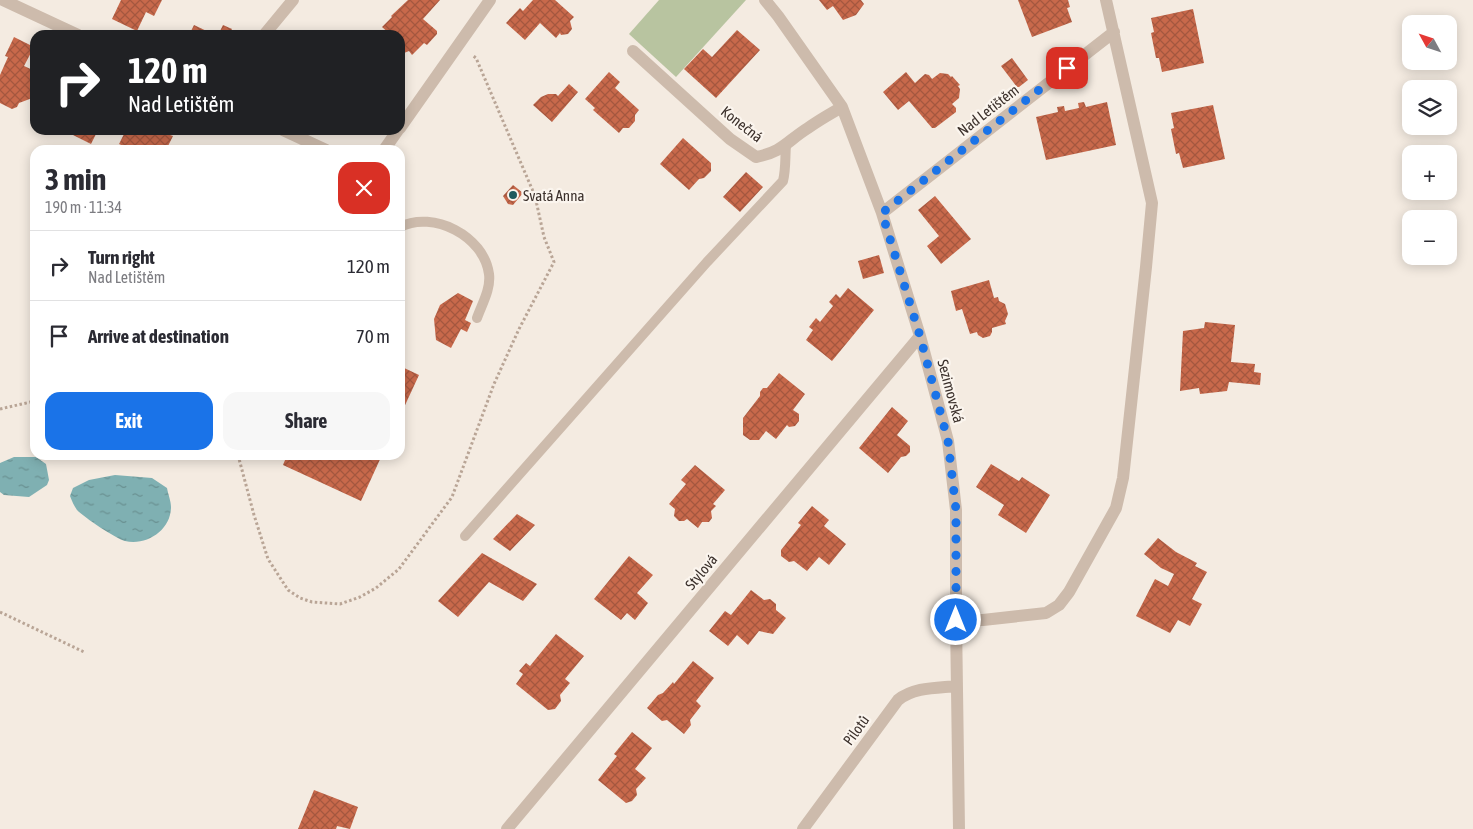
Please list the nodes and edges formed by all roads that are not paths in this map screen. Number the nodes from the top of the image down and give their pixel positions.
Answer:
1 (3, 0) edge
2 (293, 0) edge
3 (490, 0) edge
4 (765, 0) edge
5 (1106, 0) edge
6 (67, 30) edge
7 (268, 30) edge
8 (1114, 32) junction
9 (633, 51) dead end
10 (842, 107) junction
11 (405, 120) edge
12 (294, 135) edge
13 (315, 145) edge
14 (786, 145) junction
15 (882, 213) junction
16 (405, 225) edge
17 (477, 318) dead end
18 (920, 336) junction
19 (464, 536) dead end
20 (956, 620) junction
21 (956, 686) junction
22 (507, 829) edge
23 (804, 829) edge
24 (959, 829) edge

1 - 6 street
2 - 7 street
3 - 11 street
4 - 10 street, Sezimovská
5 - 8 street
8 - 15 street, Nad Letištěm
8 - 20 street
9 - 14 street, Konečná
10 - 14 street, Konečná
10 - 15 street, Sezimovská
12 - 13 street
14 - 19 lane
15 - 18 street, Sezimovská
16 - 17 lane
18 - 20 street, Sezimovská
18 - 22 street, Stylová
20 - 21 street, Sezimovská
21 - 23 street, Pilotů
21 - 24 street, Sezimovská

